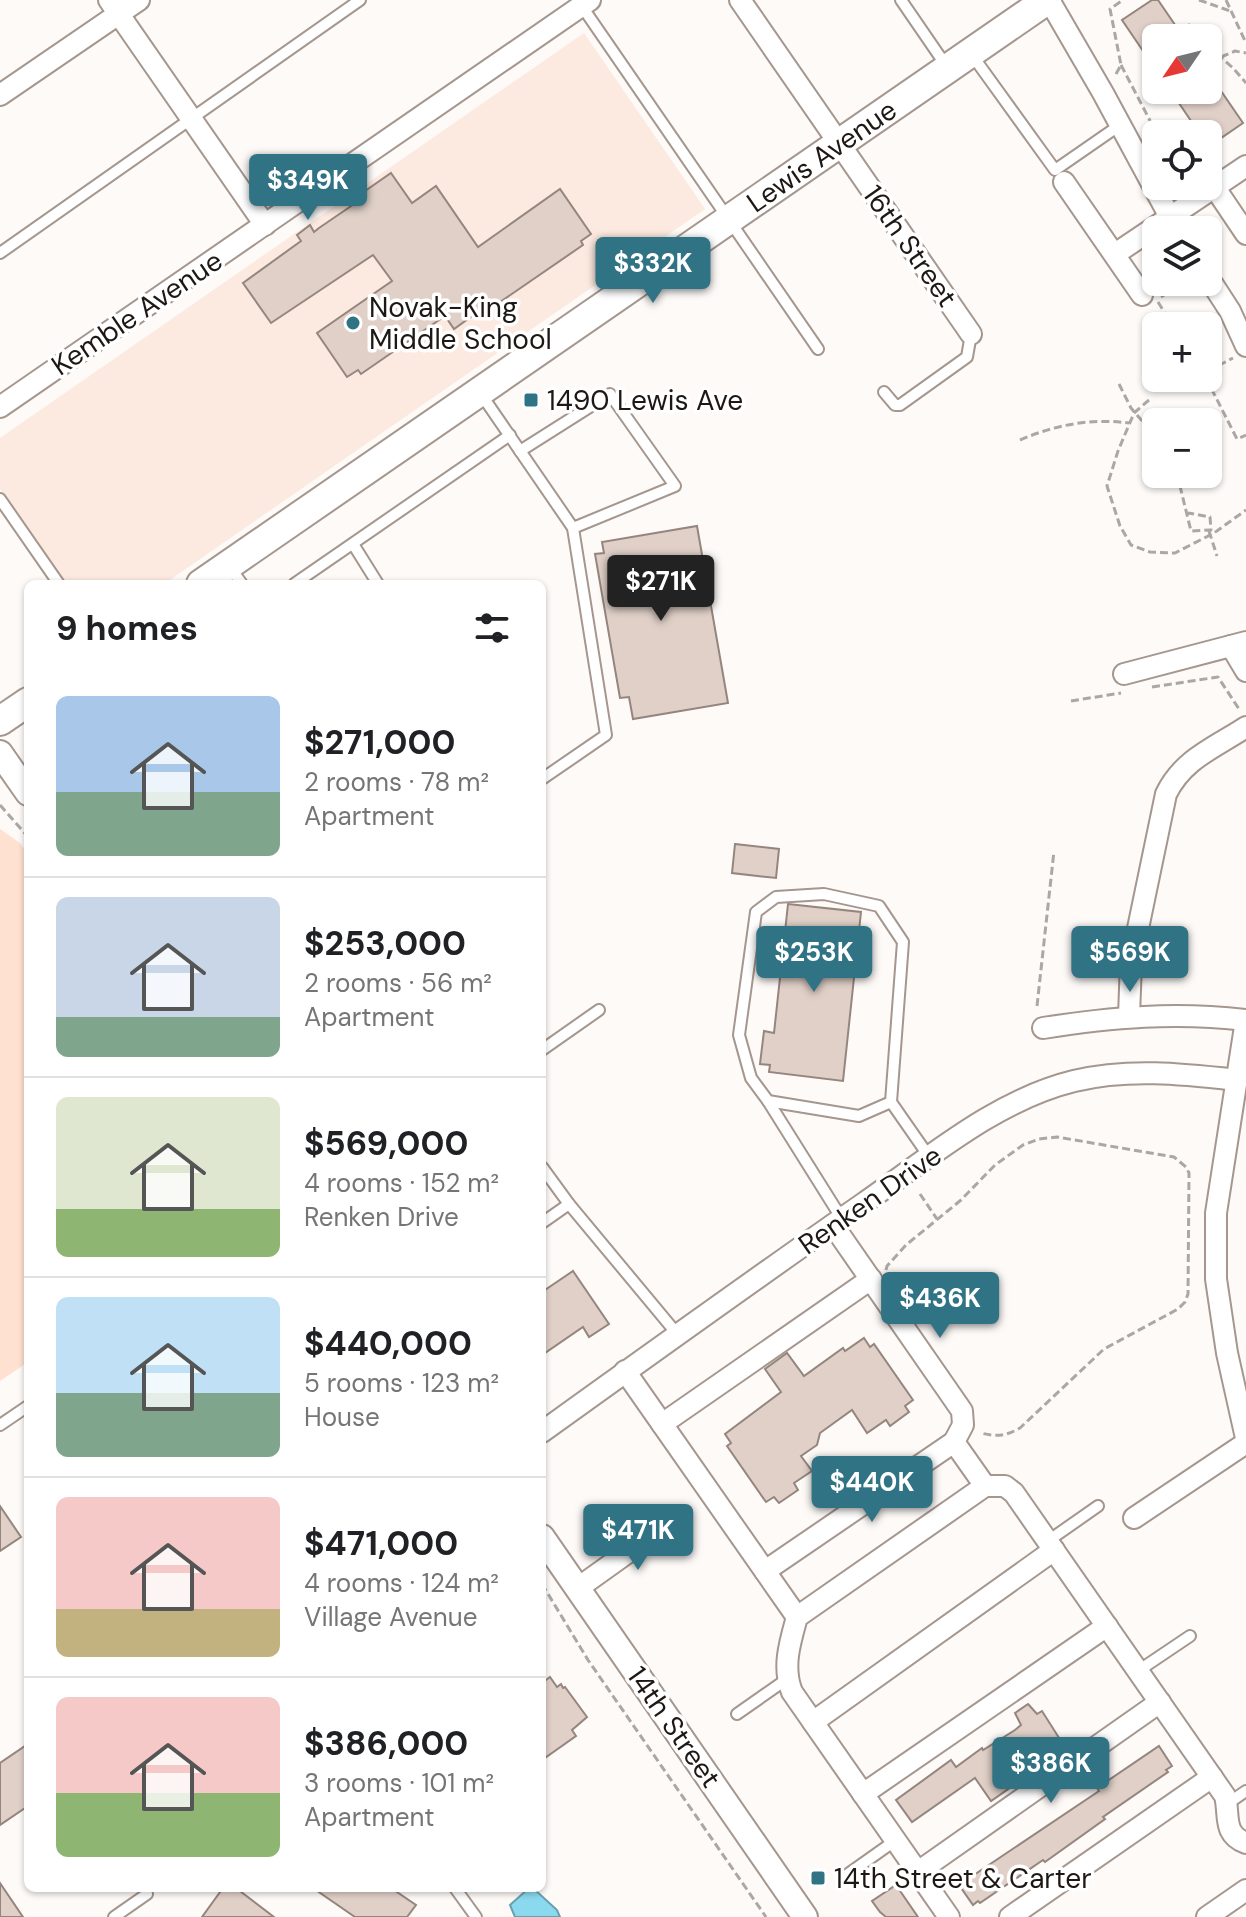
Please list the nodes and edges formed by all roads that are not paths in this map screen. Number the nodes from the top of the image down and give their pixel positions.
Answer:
1 (139, 0) edge
2 (360, 0) edge
3 (740, 0) edge
4 (901, 0) edge
5 (1048, 0) edge
6 (583, 2) edge
7 (114, 7) edge
8 (960, 61) junction
9 (0, 95) edge
10 (190, 118) junction
11 (1120, 125) junction
12 (840, 144) junction
13 (1246, 166) edge
14 (1064, 182) dead end
15 (1222, 183) edge
16 (1222, 198) edge
17 (1200, 200) edge
18 (1168, 216) edge
19 (1181, 216) edge
20 (729, 220) junction
21 (265, 225) junction
22 (1246, 234) edge
23 (1142, 239) edge
24 (0, 253) edge
25 (1115, 254) junction
26 (1142, 295) dead end
27 (1220, 296) edge
28 (971, 334) joint
29 (818, 349) dead end
30 (1240, 352) edge
31 (480, 392) junction
32 (884, 392) dead end
33 (0, 407) edge
34 (510, 435) junction
35 (520, 451) junction
36 (0, 499) edge
37 (573, 528) junction
38 (353, 544) junction
39 (235, 574) edge
40 (56, 580) edge
41 (215, 580) edge
42 (300, 580) edge
43 (376, 580) edge
44 (1238, 644) edge
45 (1246, 671) edge
46 (1124, 674) dead end
47 (24, 705) edge
48 (0, 721) edge
49 (1246, 727) edge
50 (0, 753) edge
51 (546, 776) edge
52 (24, 787) edge
53 (599, 1010) dead end
54 (1129, 1016) junction
55 (1246, 1020) edge
56 (1043, 1028) dead end
57 (546, 1047) edge
58 (1237, 1080) junction
59 (768, 1101) junction
60 (891, 1102) junction
61 (930, 1158) junction
62 (546, 1172) edge
63 (569, 1204) junction
64 (546, 1220) edge
65 (837, 1222) junction
66 (878, 1277) junction
67 (678, 1335) junction
68 (625, 1371) junction
69 (24, 1409) edge
70 (662, 1424) junction
71 (0, 1425) edge
72 (546, 1428) edge
73 (1246, 1440) edge
74 (954, 1442) junction
75 (985, 1486) junction
76 (1098, 1506) dead end
77 (1134, 1518) dead end
78 (673, 1520) dead end
79 (546, 1543) edge
80 (1051, 1545) junction
81 (765, 1571) junction
82 (578, 1588) junction
83 (797, 1617) junction
84 (1107, 1626) junction
85 (1190, 1636) dead end
86 (1138, 1671) junction
87 (787, 1679) junction
88 (1160, 1702) junction
89 (737, 1714) dead end
90 (813, 1722) junction
91 (1212, 1777) junction
92 (1246, 1791) edge
93 (863, 1794) junction
94 (1227, 1804) junction
95 (896, 1840) junction
96 (1246, 1843) edge
97 (918, 1872) junction
98 (848, 1874) dead end
99 (1246, 1890) edge
100 (458, 1892) edge
101 (147, 1894) dead end
102 (795, 1913) edge
103 (114, 1917) edge
104 (476, 1917) edge
105 (949, 1917) edge
106 (1010, 1917) edge
107 (1207, 1917) edge

1 - 7 street
2 - 10 lane
3 - 12 street, 16th Street
4 - 8 lane
5 - 8 main road, Lewis Avenue
5 - 11 street
6 - 20 lane
6 - 21 street, Kemble Avenue
7 - 9 street
7 - 10 street
8 - 11 lane
8 - 12 main road, Lewis Avenue
10 - 21 street
10 - 24 lane
11 - 18 street
12 - 20 main road, Lewis Avenue
12 - 28 street, 16th Street
13 - 15 street
14 - 25 street
16 - 22 street
17 - 19 street
20 - 29 lane
20 - 31 main road, Lewis Avenue
21 - 33 street, Kemble Avenue
23 - 25 street
25 - 26 street
27 - 30 street
28 - 32 lane
31 - 34 lane
31 - 39 main road, Lewis Avenue
34 - 35 lane
34 - 38 lane
35 - 37 lane
35 - 37 lane
36 - 40 lane
37 - 51 lane
38 - 42 lane
38 - 43 lane
39 - 41 main road, Lewis Avenue
44 - 45 street
44 - 46 street
47 - 48 main road
49 - 54 street
50 - 52 street
53 - 57 lane
54 - 55 street
54 - 56 street
55 - 58 street
58 - 61 street, Renken Drive
58 - 73 street
59 - 60 lane
59 - 60 lane
59 - 65 lane
60 - 61 lane
61 - 65 street, Renken Drive
62 - 63 lane
63 - 64 lane
63 - 67 lane
65 - 66 street
65 - 67 street, Renken Drive
66 - 70 street
66 - 74 street
67 - 68 street, Renken Drive
68 - 70 street
68 - 72 street, Renken Drive
69 - 71 lane
70 - 81 street
73 - 77 street
74 - 75 street
74 - 81 street
75 - 80 street
75 - 83 street
76 - 80 lane
78 - 82 street
79 - 82 street, 14th Street
80 - 84 street
80 - 90 street
81 - 83 street
82 - 102 street, 14th Street
83 - 87 street
84 - 86 street
84 - 93 street
85 - 86 lane
86 - 88 street
87 - 89 lane
87 - 90 street
88 - 91 street
88 - 97 street
90 - 93 street
91 - 94 street
91 - 106 street
92 - 94 lane
93 - 95 street
94 - 96 street
95 - 97 street
95 - 98 lane
97 - 105 street
99 - 107 street
100 - 104 lane
101 - 103 lane

